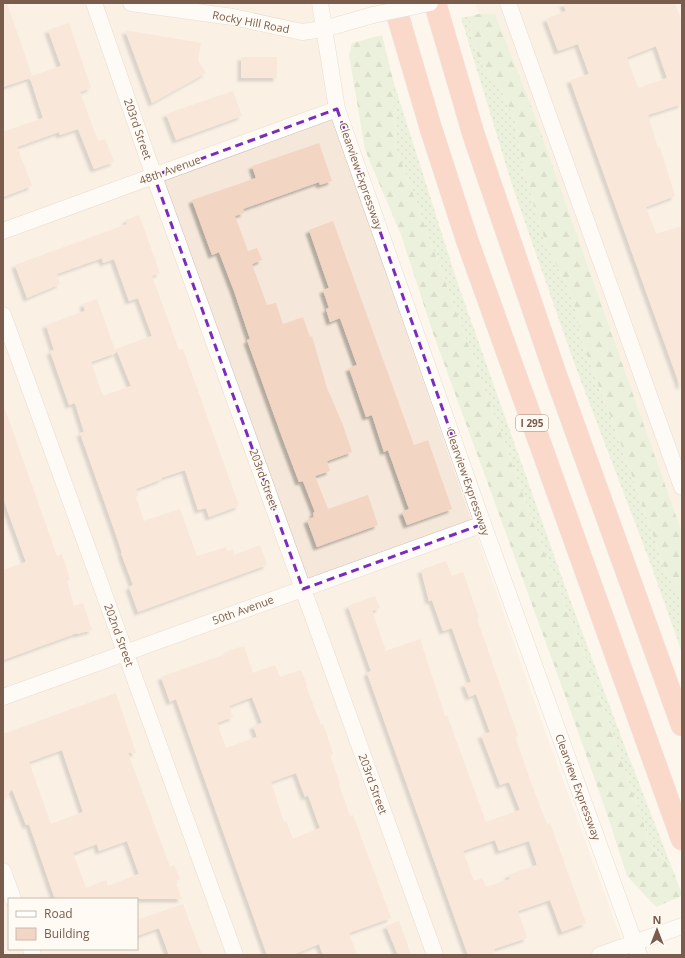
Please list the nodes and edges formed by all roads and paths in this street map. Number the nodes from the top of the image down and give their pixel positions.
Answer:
1 (94, 3) edge
2 (131, 3) edge
3 (320, 3) edge
4 (394, 3) edge
5 (430, 3) edge
6 (435, 3) edge
7 (508, 3) edge
8 (324, 29) junction
9 (337, 109) junction
10 (154, 176) junction
11 (3, 231) edge
12 (3, 314) edge
13 (676, 454) edge
14 (682, 488) edge
15 (483, 524) junction
16 (303, 588) junction
17 (125, 653) junction
18 (3, 697) edge
19 (682, 725) edge
20 (682, 839) edge
21 (3, 871) edge
22 (13, 898) edge
23 (682, 926) edge
24 (637, 948) edge
25 (234, 955) edge
26 (435, 955) edge
27 (600, 955) edge

1 - 10 street, 203rd Street
2 - 8 street, Rocky Hill Road
3 - 8 street, Clearview Expressway
4 - 20 highway, I 295
5 - 8 street, bridge
6 - 19 highway
7 - 13 street
8 - 9 street, Clearview Expressway
9 - 10 street, 48th Avenue
9 - 15 street, Clearview Expressway
10 - 11 street, 48th Avenue
10 - 16 street, 203rd Street
12 - 17 street, 202nd Street
13 - 14 street
15 - 16 street, 50th Avenue
15 - 24 street, Clearview Expressway
16 - 17 street, 50th Avenue
16 - 26 street, 203rd Street
17 - 18 street, 50th Avenue
17 - 25 street, 202nd Street
21 - 22 street
23 - 24 street
24 - 27 street

